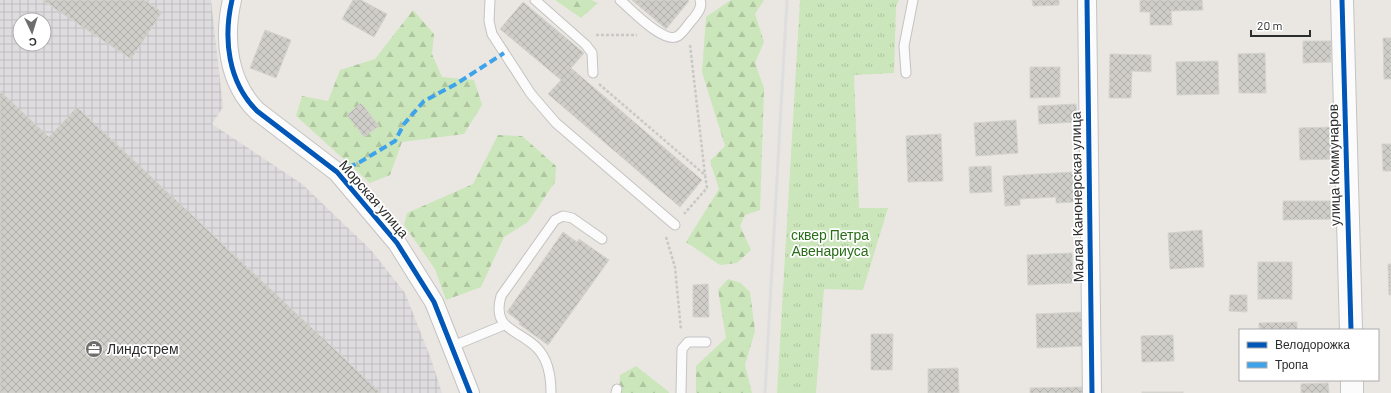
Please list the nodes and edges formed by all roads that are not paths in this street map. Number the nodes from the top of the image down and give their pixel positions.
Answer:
1 (232, 0) edge
2 (490, 0) edge
3 (535, 0) edge
4 (620, 0) edge
5 (700, 0) edge
6 (913, 0) edge
7 (1087, 0) edge
8 (1342, 0) edge
9 (593, 73) road end
10 (906, 73) dead end
11 (675, 225) road end
12 (602, 238) dead end
13 (504, 325) junction
14 (1351, 329) edge
15 (706, 342) dead end
16 (452, 346) junction
17 (1352, 381) edge
18 (470, 393) edge
19 (551, 393) edge
20 (681, 393) edge
21 (1092, 393) edge
22 (1352, 393) edge

1 - 16 street, Морская улица
2 - 11 lane
3 - 9 lane
4 - 5 lane
6 - 10 lane
7 - 21 street, Малая Канонерская улица
8 - 14 street, улица Коммунаров
12 - 13 lane
13 - 16 lane
13 - 19 lane
15 - 20 lane
16 - 18 street, Морская улица
17 - 22 street

